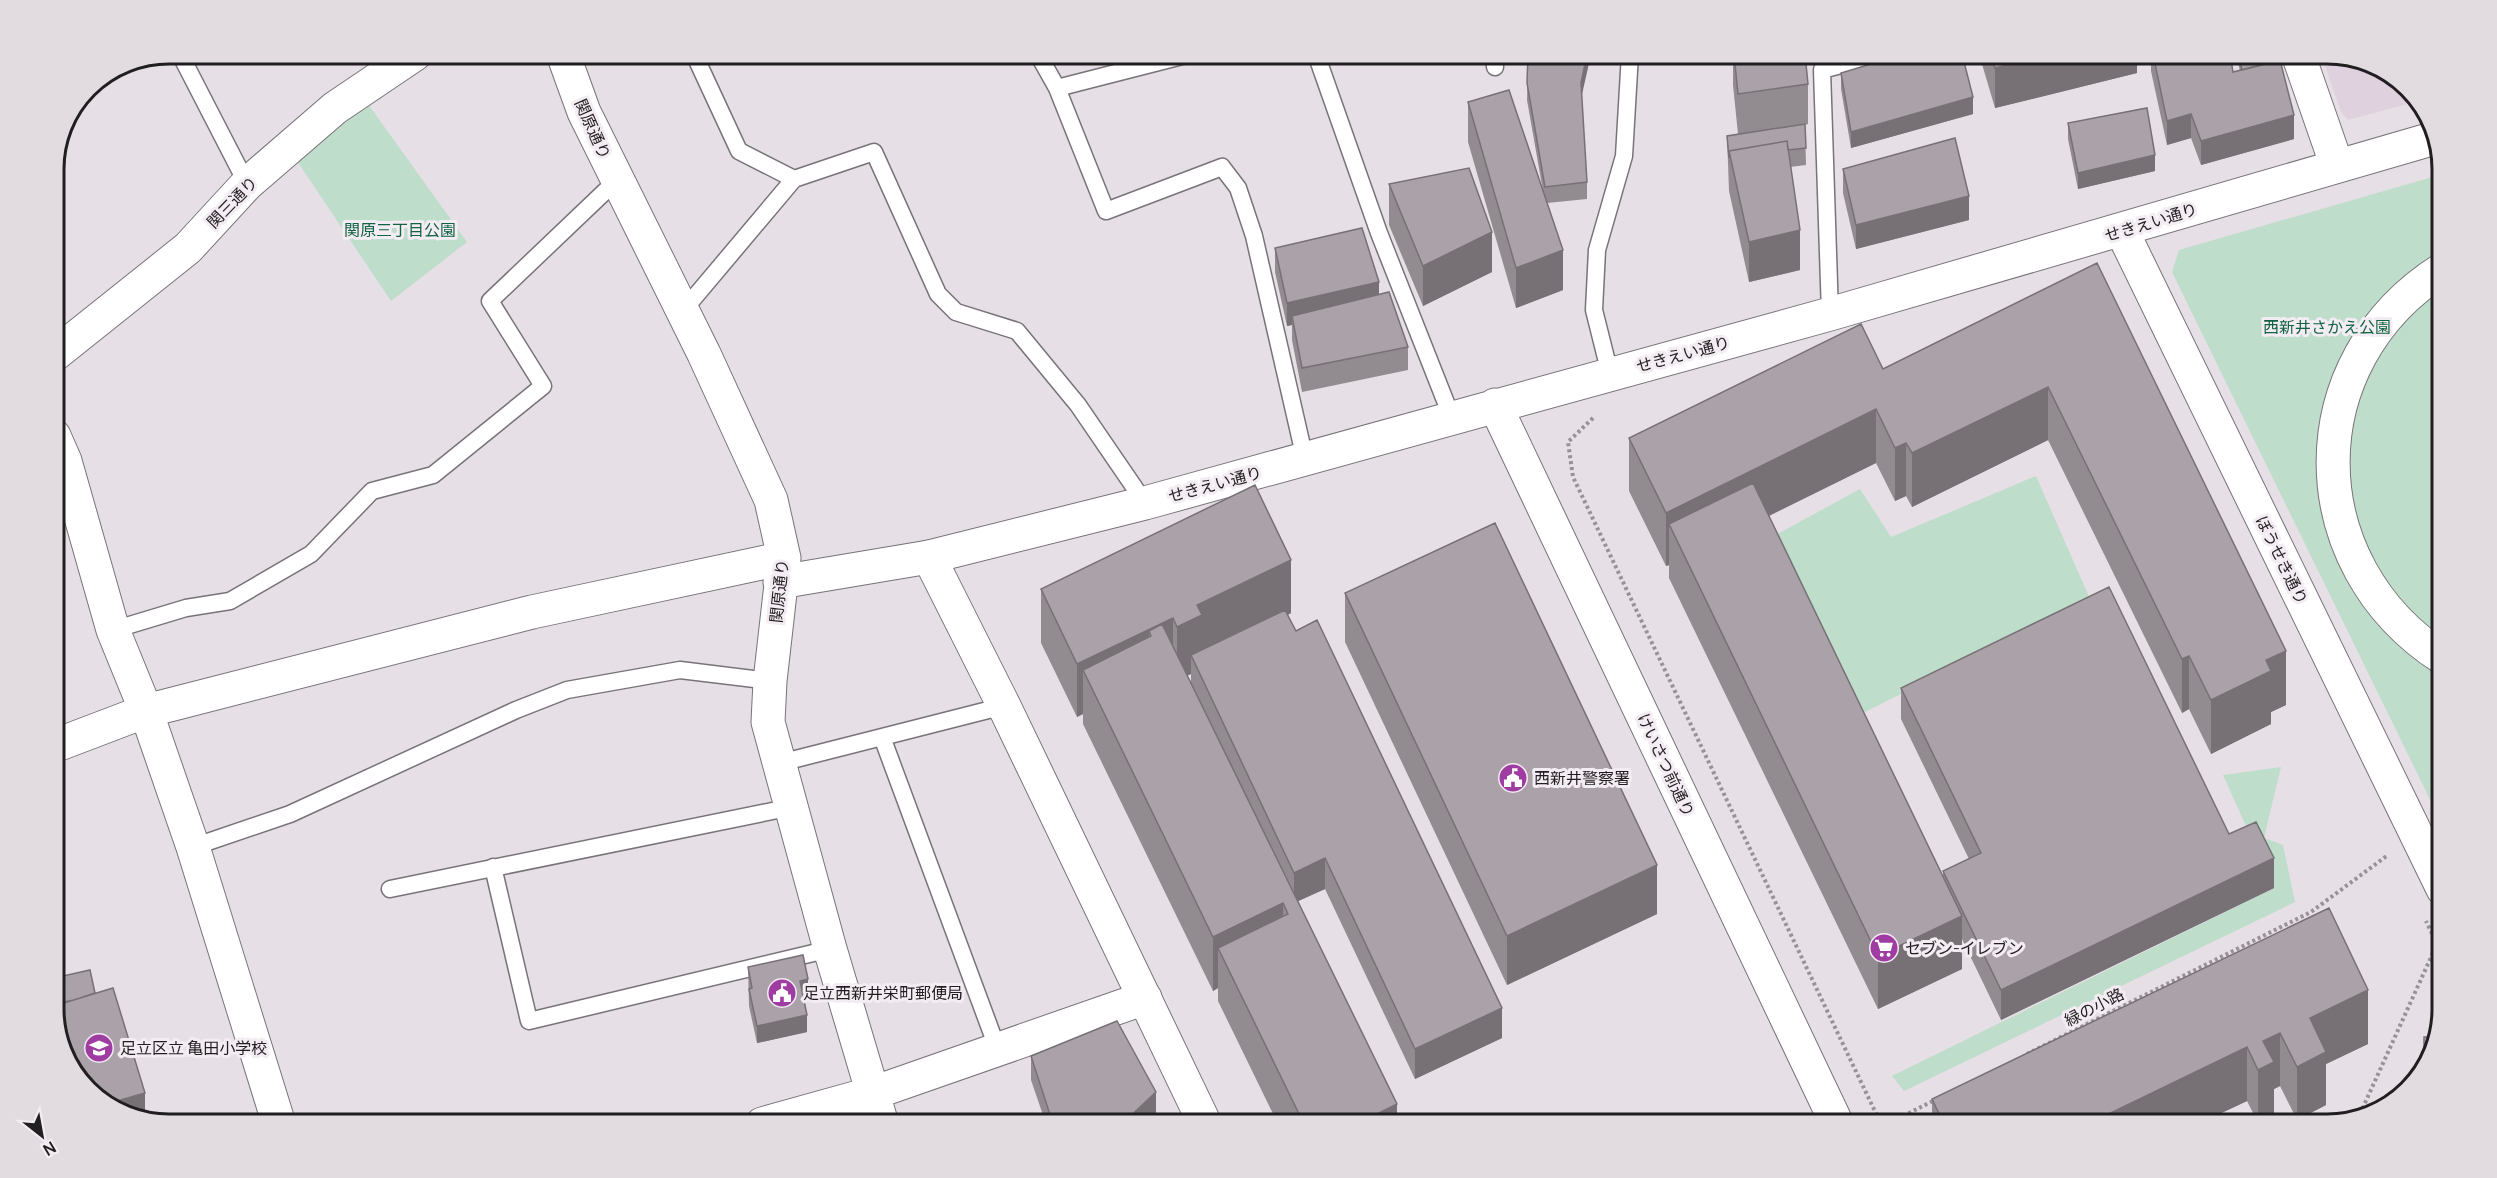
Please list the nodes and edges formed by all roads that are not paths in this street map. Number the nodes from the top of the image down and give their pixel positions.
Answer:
1 (185, 64) edge
2 (400, 64) edge
3 (566, 64) edge
4 (699, 64) edge
5 (1044, 64) edge
6 (1151, 64) edge
7 (1320, 64) edge
8 (1629, 64) edge
9 (1844, 64) edge
10 (2301, 64) edge
11 (1057, 88) junction
12 (2428, 140) edge
13 (2337, 166) junction
14 (794, 179) junction
15 (617, 180) junction
16 (248, 184) junction
17 (2122, 231) junction
18 (2432, 275) edge
19 (682, 312) junction
20 (1830, 314) junction
21 (65, 346) edge
22 (1610, 374) junction
23 (1495, 405) junction
24 (1452, 418) junction
25 (1305, 459) junction
26 (65, 461) edge
27 (1145, 503) junction
28 (929, 557) junction
29 (782, 570) junction
30 (114, 630) junction
31 (2432, 651) edge
32 (770, 681) junction
33 (1004, 706) junction
34 (146, 711) junction
35 (882, 737) junction
36 (65, 742) edge
37 (780, 763) junction
38 (792, 807) junction
39 (192, 847) junction
40 (493, 867) junction
41 (390, 889) dead end
42 (2432, 899) edge
43 (830, 949) junction
44 (1145, 998) junction
45 (998, 1050) junction
46 (873, 1093) junction
47 (276, 1114) edge
48 (798, 1114) edge
49 (879, 1114) edge
50 (1200, 1114) edge
51 (1832, 1114) edge

1 - 16 lane
2 - 16 street, 関三通り
3 - 15 street, 関原通り
4 - 14 lane
5 - 11 lane
6 - 11 lane
7 - 24 lane
8 - 22 lane
9 - 20 lane
10 - 13 street
11 - 25 lane
12 - 13 street, せきえい通り
13 - 17 street, せきえい通り
14 - 19 lane
14 - 27 lane
15 - 19 street, 関原通り
15 - 30 lane
16 - 21 street, 関三通り
17 - 20 street, せきえい通り
17 - 42 street, ぼうせき通り
18 - 31 street
19 - 29 street, 関原通り
20 - 22 street, せきえい通り
22 - 23 street, せきえい通り
23 - 24 street, せきえい通り
23 - 51 street, けいさつ前通り
24 - 25 street, せきえい通り
25 - 27 street, せきえい通り
26 - 30 street
27 - 28 street, せきえい通り
28 - 29 street, せきえい通り
28 - 33 street
29 - 32 street, 関原通り
29 - 34 street, せきえい通り
30 - 34 street
32 - 37 street, 関原通り
32 - 39 lane
33 - 35 lane
33 - 44 street
34 - 36 street, せきえい通り
34 - 39 street
35 - 37 lane
35 - 45 lane
37 - 38 street, 関原通り
38 - 40 lane
38 - 43 street, 関原通り
39 - 47 street
40 - 41 lane
40 - 43 lane
43 - 46 street, 関原通り
44 - 45 street
44 - 50 street
45 - 46 street
46 - 48 street
46 - 49 street, 関原通り

